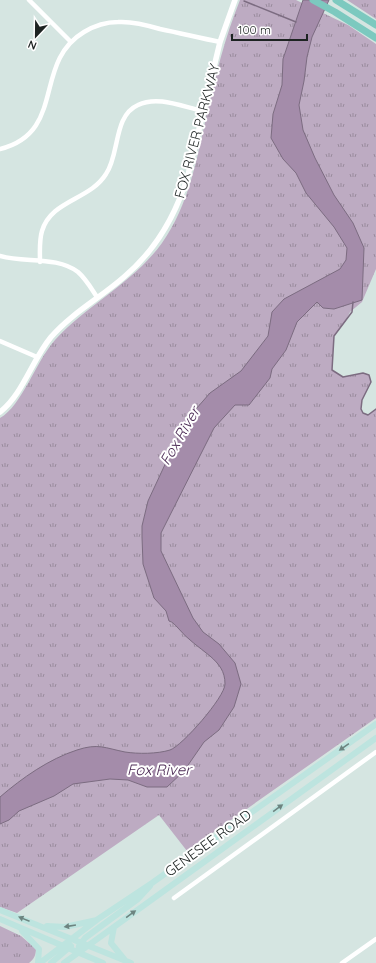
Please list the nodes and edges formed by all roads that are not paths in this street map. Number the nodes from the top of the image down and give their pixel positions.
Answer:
1 (29, 0) edge
2 (235, 0) edge
3 (312, 0) edge
4 (338, 1) edge
5 (376, 25) edge
6 (376, 38) edge
7 (71, 42) junction
8 (220, 42) junction
9 (203, 111) junction
10 (0, 149) edge
11 (0, 256) edge
12 (40, 262) junction
13 (97, 297) junction
14 (0, 341) edge
15 (37, 357) junction
16 (0, 412) edge
17 (376, 724) edge
18 (376, 738) edge
19 (376, 752) edge
20 (152, 883) junction
21 (174, 898) dead end
22 (0, 910) edge
23 (0, 919) edge
24 (98, 919) junction
25 (40, 926) junction
26 (115, 927) junction
27 (20, 928) junction
28 (73, 939) junction
29 (376, 939) edge
30 (81, 942) junction
31 (88, 945) junction
32 (66, 948) junction
33 (78, 953) junction
34 (128, 962) edge
35 (39, 963) edge
36 (52, 963) edge
37 (64, 963) edge
38 (98, 963) edge
39 (102, 963) edge
40 (342, 963) edge

1 - 7 street
2 - 8 street, FOX RIVER PARKWAY
3 - 6 main road
4 - 5 main road
7 - 8 street
7 - 10 street
8 - 9 street, FOX RIVER PARKWAY
9 - 12 street
9 - 13 street, FOX RIVER PARKWAY
11 - 12 street
12 - 13 street
13 - 15 street, FOX RIVER PARKWAY
14 - 15 street
15 - 16 street, FOX RIVER PARKWAY
17 -> 20 main road, GENESEE ROAD
26 -> 18 main road, GENESEE ROAD
19 - 21 street, GENESEE ROAD
20 - 24 main road, GENESEE ROAD
20 - 30 main road
25 -> 22 main road
23 - 27 main road
24 -> 25 main road
24 - 28 main road, GENESEE ROAD
25 - 28 main road
26 - 31 main road, GENESEE ROAD
26 - 34 main road
27 - 32 main road
27 - 35 main road
28 - 30 main road
28 - 32 main road, GENESEE ROAD
29 - 40 street
30 - 31 main road
30 - 33 main road
31 - 33 main road, GENESEE ROAD
31 - 34 main road
32 - 33 main road
32 - 35 main road, GENESEE ROAD
32 - 36 main road
33 - 37 main road, GENESEE ROAD
33 - 39 main road
38 - 39 main road

